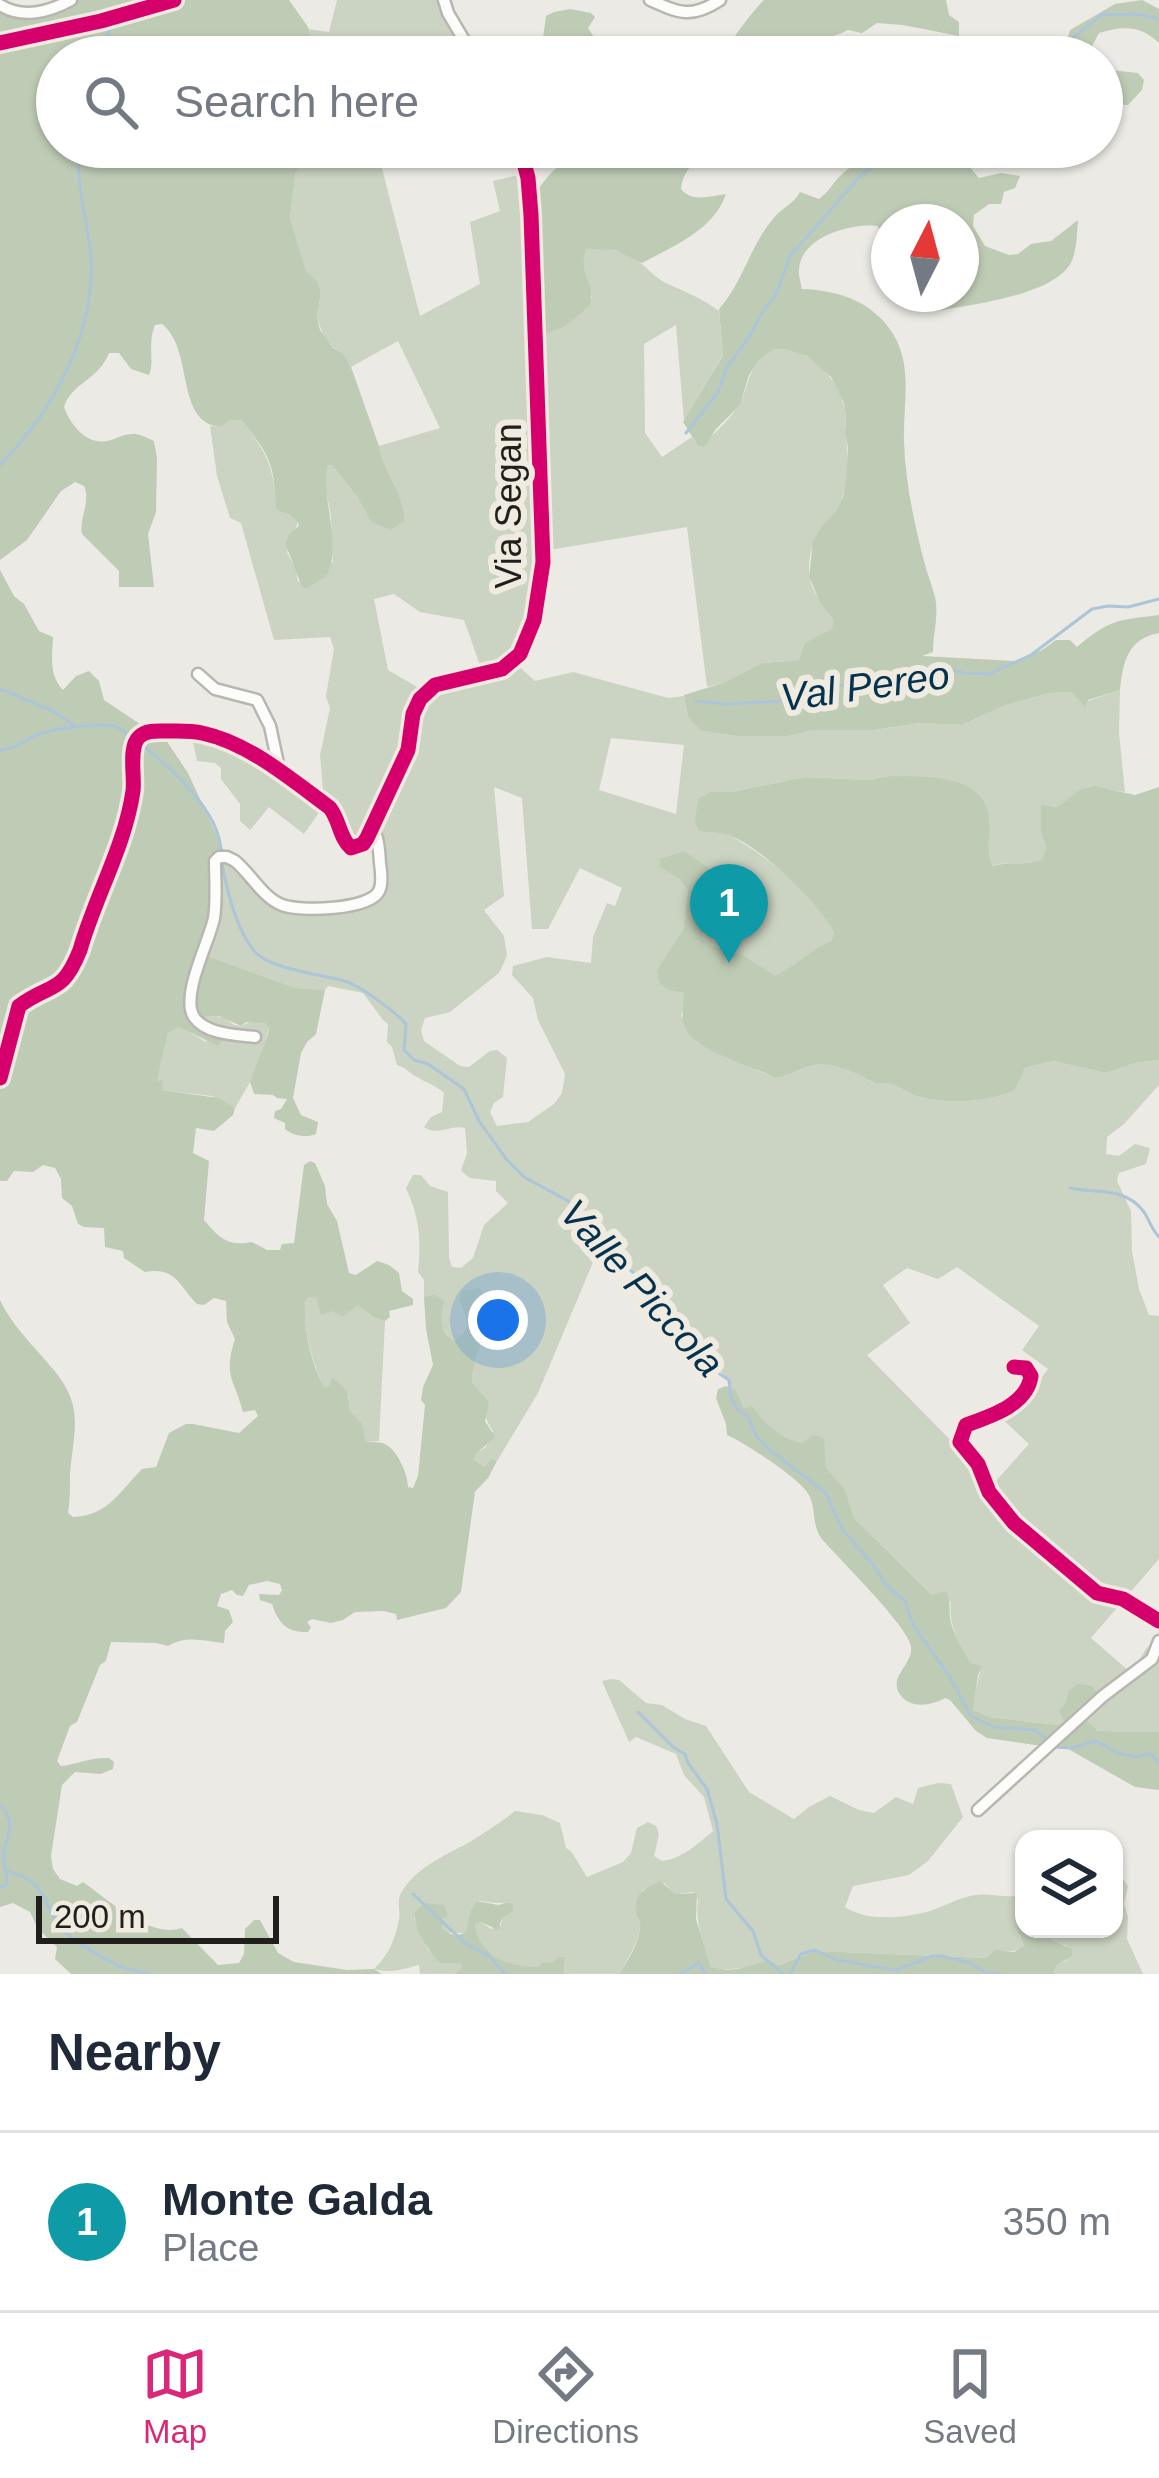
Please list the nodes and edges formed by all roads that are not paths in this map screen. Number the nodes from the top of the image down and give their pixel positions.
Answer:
1 (71, 0) edge
2 (174, 0) edge
3 (454, 0) edge
4 (650, 0) edge
5 (720, 0) edge
6 (0, 5) edge
7 (446, 7) edge
8 (462, 36) edge
9 (0, 43) edge
10 (525, 168) edge
11 (198, 674) dead end
12 (280, 773) junction
13 (372, 827) junction
14 (255, 1037) dead end
15 (0, 1078) edge
16 (1014, 1366) dead end
17 (1159, 1621) edge
18 (1159, 1642) edge
19 (978, 1810) dead end

1 - 6 street
2 - 9 street
3 - 7 street
4 - 5 street
7 - 8 street
10 - 13 street, Via Segan
11 - 12 street
12 - 13 street
12 - 15 street
13 - 14 street
16 - 17 street
18 - 19 street

